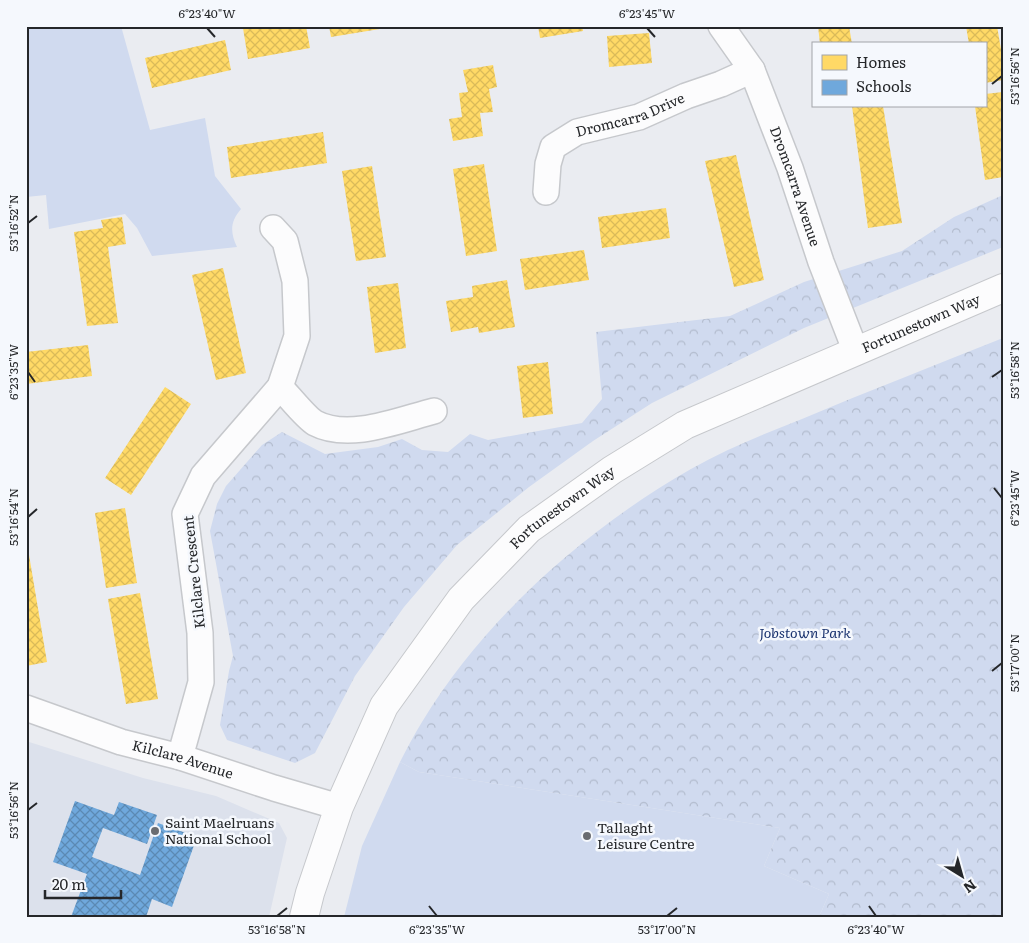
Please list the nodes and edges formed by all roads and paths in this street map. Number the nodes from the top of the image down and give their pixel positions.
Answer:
1 (721, 26) edge
2 (752, 70) junction
3 (546, 192) dead end
4 (273, 228) dead end
5 (1003, 288) edge
6 (856, 352) junction
7 (280, 386) junction
8 (434, 411) dead end
9 (26, 708) edge
10 (180, 757) junction
11 (339, 807) junction
12 (304, 917) edge

1 - 2 street, Dromcarra Avenue
2 - 3 street, Dromcarra Drive
2 - 6 street, Dromcarra Avenue
4 - 7 street, Kilclare Crescent
5 - 6 street, Fortunestown Way
6 - 11 street, Fortunestown Way
7 - 8 street
7 - 10 street, Kilclare Crescent
9 - 10 street, Kilclare Avenue
10 - 11 street, Kilclare Avenue
11 - 12 street, Fortunestown Way

